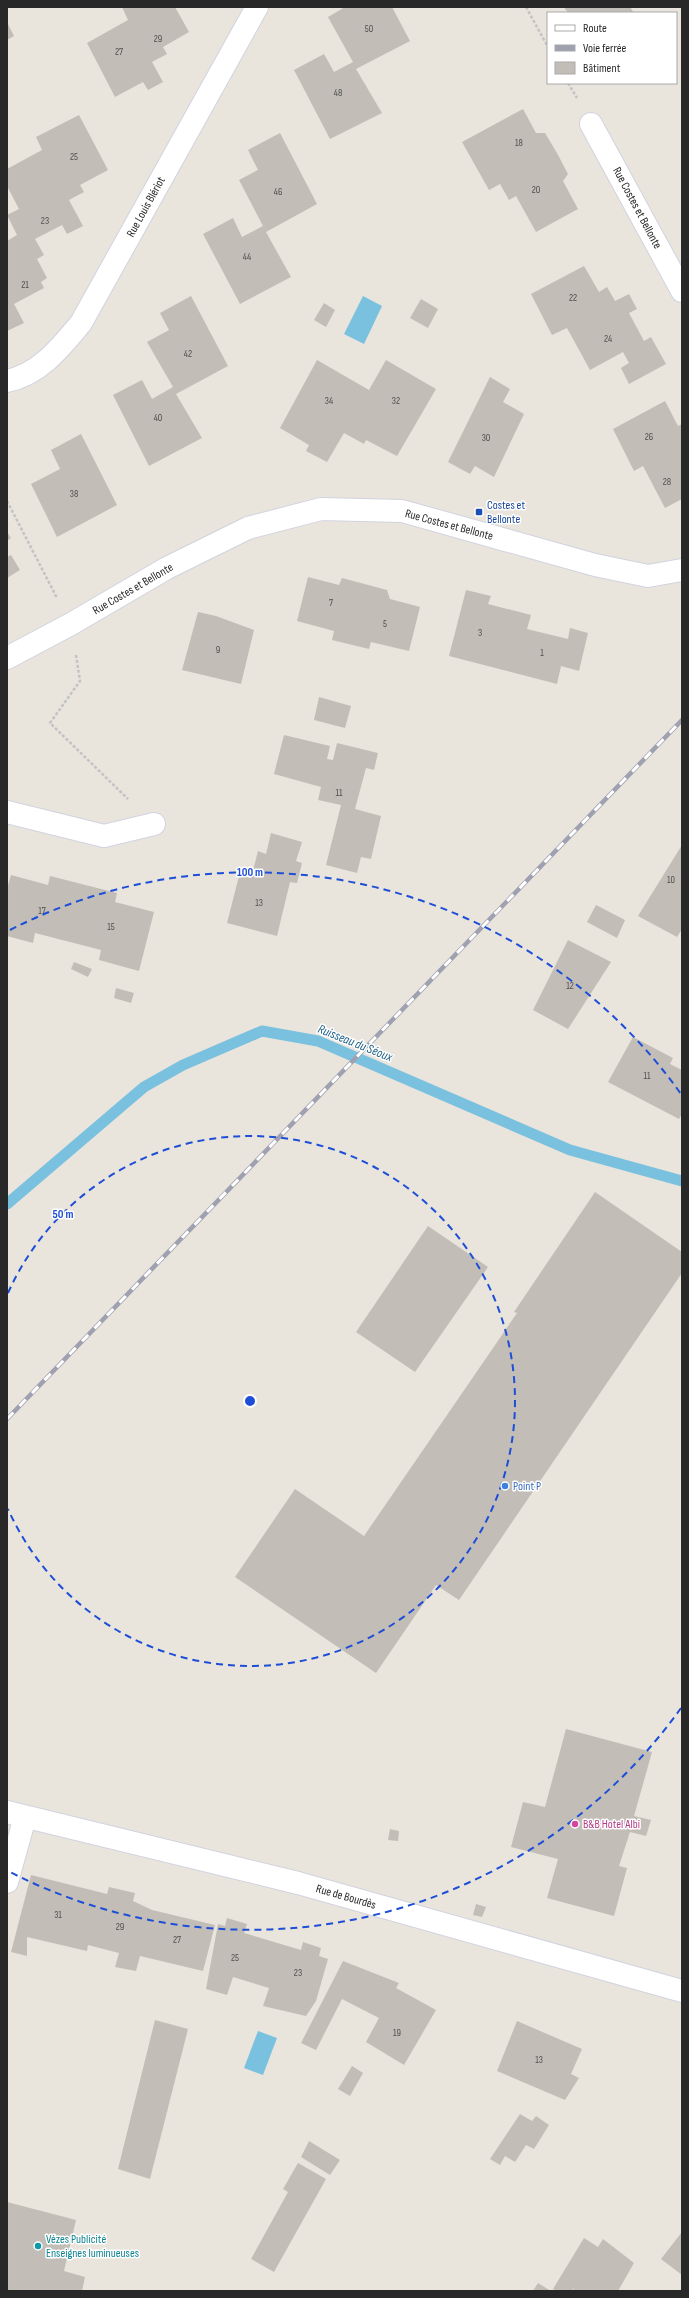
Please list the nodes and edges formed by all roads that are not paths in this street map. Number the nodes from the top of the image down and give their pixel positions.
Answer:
1 (257, 7) edge
2 (591, 124) dead end
3 (682, 291) edge
4 (7, 381) edge
5 (682, 570) edge
6 (7, 658) edge
7 (7, 812) edge
8 (154, 824) road end
9 (16, 1814) edge
10 (7, 1882) edge
11 (682, 1991) edge

1 - 4 street, Rue Louis Blériot
2 - 3 street, Rue Costes et Bellonte
5 - 6 street, Rue Costes et Bellonte
7 - 8 street
9 - 10 street
9 - 11 street, Rue de Bourdès

